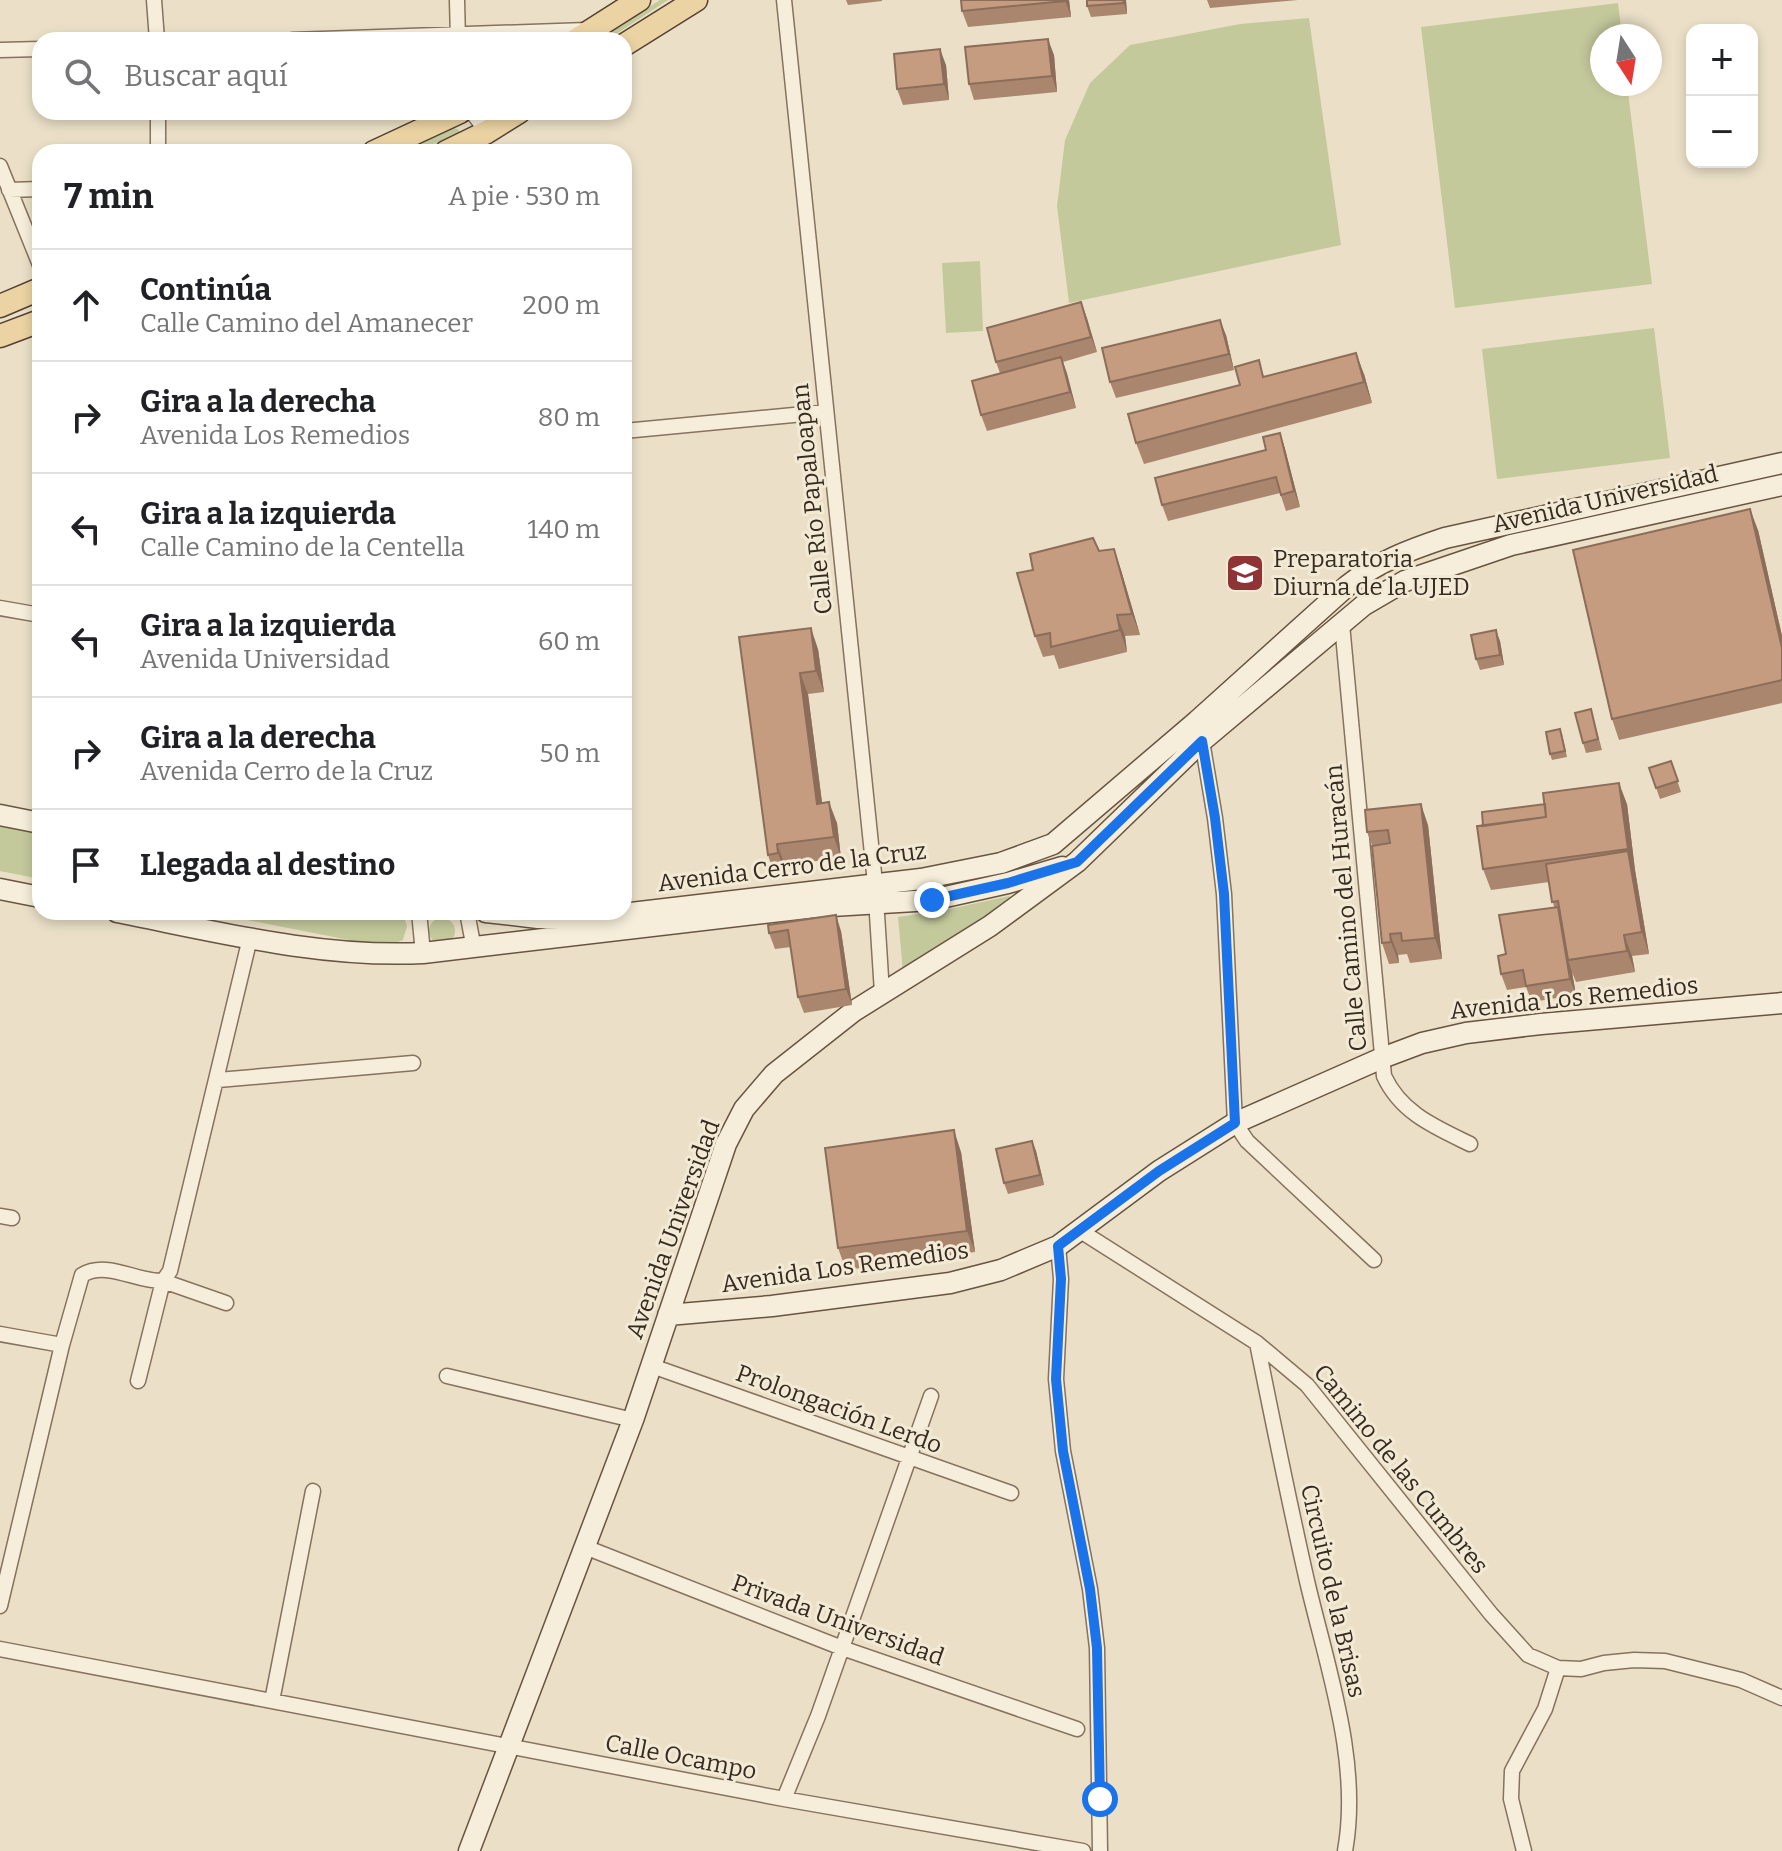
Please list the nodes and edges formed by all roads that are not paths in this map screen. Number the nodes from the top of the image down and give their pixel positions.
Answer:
1 (154, 0) edge
2 (457, 0) edge
3 (639, 0) edge
4 (696, 0) edge
5 (784, 0) edge
6 (156, 32) edge
7 (458, 32) edge
8 (589, 32) edge
9 (632, 40) edge
10 (32, 49) edge
11 (0, 50) edge
12 (158, 120) edge
13 (443, 120) edge
14 (478, 120) edge
15 (506, 120) edge
16 (487, 132) junction
17 (158, 144) edge
18 (391, 144) edge
19 (462, 144) edge
20 (0, 166) edge
21 (32, 189) edge
22 (9, 190) junction
23 (32, 246) edge
24 (32, 292) edge
25 (0, 306) edge
26 (32, 324) edge
27 (0, 336) edge
28 (825, 412) junction
29 (632, 430) edge
30 (1782, 463) edge
31 (1782, 485) edge
32 (0, 608) edge
33 (32, 614) edge
34 (1342, 624) junction
35 (1202, 741) junction
36 (0, 815) edge
37 (32, 821) edge
38 (1053, 844) joint
39 (1077, 862) junction
40 (0, 889) edge
41 (875, 894) junction
42 (32, 895) edge
43 (632, 915) edge
44 (158, 920) edge
45 (420, 920) edge
46 (469, 920) edge
47 (250, 938) junction
48 (474, 949) junction
49 (423, 953) junction
50 (882, 993) junction
51 (1782, 1003) edge
52 (1382, 1058) junction
53 (413, 1063) dead end
54 (218, 1080) junction
55 (1235, 1123) junction
56 (1470, 1144) dead end
57 (1079, 1230) junction
58 (1058, 1246) junction
59 (1374, 1260) dead end
60 (163, 1281) junction
61 (226, 1303) dead end
62 (668, 1315) junction
63 (0, 1334) edge
64 (1257, 1343) junction
65 (62, 1345) junction
66 (652, 1366) junction
67 (447, 1376) dead end
68 (138, 1381) dead end
69 (931, 1396) dead end
70 (633, 1420) junction
71 (909, 1457) junction
72 (313, 1491) dead end
73 (1011, 1493) dead end
74 (585, 1547) junction
75 (0, 1606) edge
76 (842, 1648) junction
77 (0, 1649) edge
78 (1558, 1668) junction
79 (1782, 1698) edge
80 (272, 1701) junction
81 (1077, 1729) dead end
82 (509, 1745) junction
83 (784, 1799) junction
84 (469, 1851) edge
85 (1083, 1851) edge
86 (1100, 1851) edge
87 (1345, 1851) edge
88 (1524, 1851) edge

1 - 6 street
2 - 7 street
3 - 8 main road
4 - 9 main road
5 - 28 street, Calle Río Papaloapan
10 - 11 street
12 - 17 street
13 - 18 main road
14 - 16 street
15 - 16 main road
16 - 19 main road
20 - 22 street
21 - 22 street
22 - 23 street
24 - 25 main road
26 - 27 main road
28 - 29 street
28 - 41 street, Calle Río Papaloapan
30 - 38 street, Avenida Universidad
31 - 34 street, Avenida Universidad
32 - 33 street
34 - 35 street, Avenida Universidad
34 - 52 street, Calle Camino del Huracán
35 - 39 street, Avenida Universidad
35 - 55 street
36 - 37 street
38 - 41 street, Avenida Cerro de la Cruz
39 - 41 street, Avenida Cerro de la Cruz
39 - 50 street, Avenida Universidad
40 - 42 street
41 - 43 street, Avenida Cerro de la Cruz
41 - 48 street, Avenida Cerro de la Cruz
41 - 50 street, Calle Río Papaloapan
44 - 47 street, Avenida Cerro de la Cruz
45 - 49 street
46 - 48 street
47 - 49 street, Avenida Cerro de la Cruz
47 - 54 street
48 - 49 street, Avenida Cerro de la Cruz
50 - 62 street, Avenida Universidad
51 - 52 street, Avenida Los Remedios
52 - 55 street, Avenida Los Remedios
52 - 56 street, Calle Camino del Huracán
53 - 54 street
54 - 60 street
55 - 57 street, Avenida Los Remedios
55 - 59 street
57 - 58 street, Avenida Los Remedios
57 - 64 street, Camino de las Cumbres
58 - 62 street, Avenida Los Remedios
58 - 86 street
60 - 61 street
60 - 65 street
60 - 68 street
62 - 66 street, Avenida Universidad
63 - 65 street
64 - 78 street, Camino de las Cumbres
64 - 87 street, Circuito de la Brisas
65 - 75 street
66 - 70 street, Avenida Universidad
66 - 71 street, Prolongación Lerdo
67 - 70 street
69 - 71 street
70 - 74 street, Avenida Universidad
71 - 73 street, Prolongación Lerdo
71 - 76 street
72 - 80 street
74 - 76 street, Privada Universidad
74 - 82 street, Avenida Universidad
76 - 81 street, Privada Universidad
76 - 83 street
77 - 80 street, Calle Ocampo
78 - 79 street
78 - 88 street
80 - 82 street, Calle Ocampo
82 - 83 street, Calle Ocampo
82 - 84 street, Avenida Universidad
83 - 85 street, Calle Ocampo

